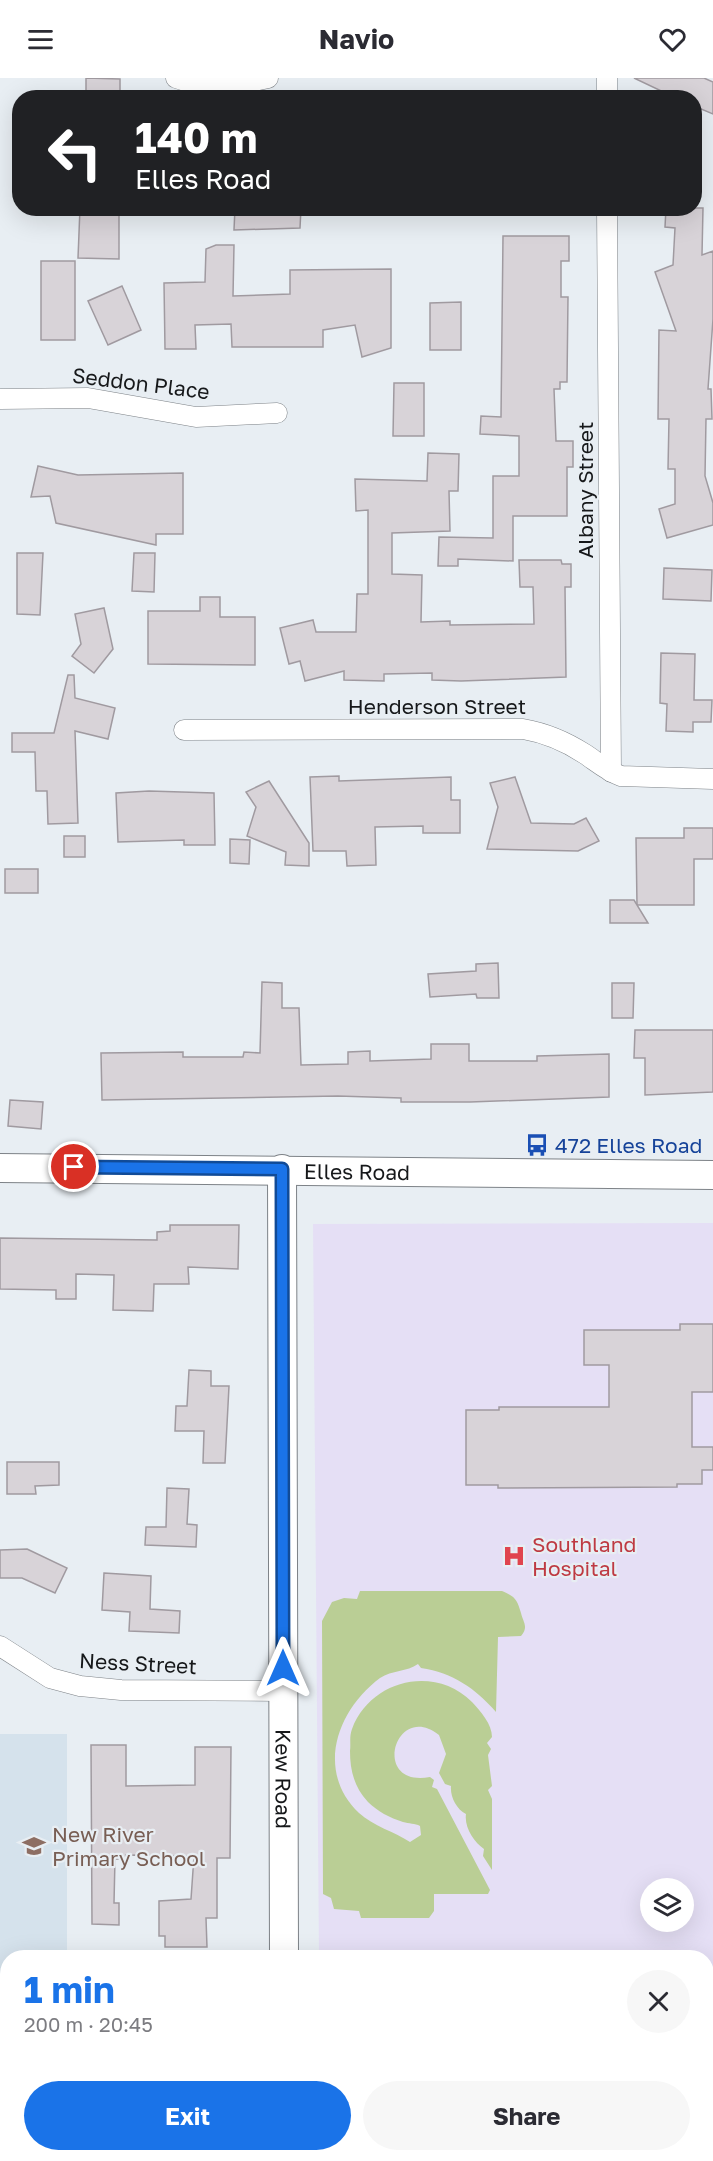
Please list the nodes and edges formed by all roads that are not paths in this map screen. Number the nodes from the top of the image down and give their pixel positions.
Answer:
1 (176, 78) edge
2 (268, 78) edge
3 (607, 216) edge
4 (0, 399) edge
5 (277, 413) dead end
6 (184, 730) dead end
7 (610, 772) junction
8 (713, 779) edge
9 (0, 1168) edge
10 (282, 1169) junction
11 (713, 1174) edge
12 (0, 1646) edge
13 (283, 1691) junction
14 (284, 1950) edge

1 - 2 street
3 - 7 street, Albany Street
4 - 5 street, Seddon Place
6 - 7 street, Henderson Street
7 - 8 street, Henderson Street
9 - 10 street, Elles Road
10 - 11 street, Elles Road
10 - 13 street, Kew Road
12 - 13 street, Ness Street
13 - 14 street, Kew Road

